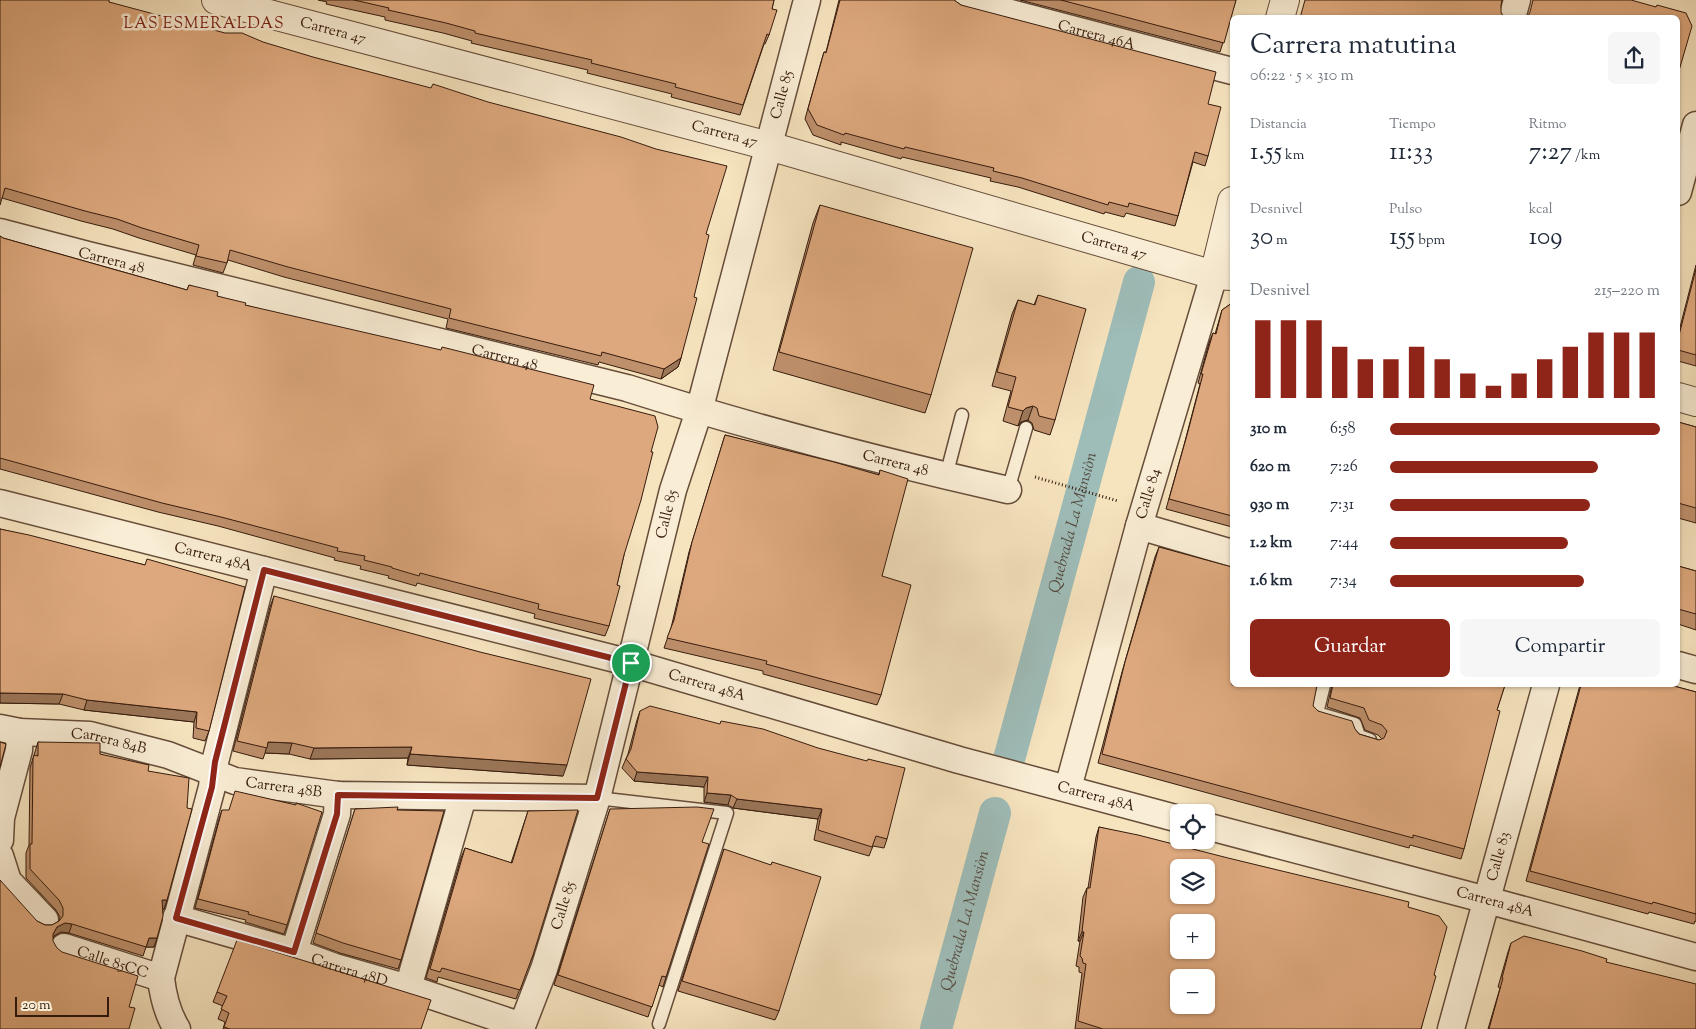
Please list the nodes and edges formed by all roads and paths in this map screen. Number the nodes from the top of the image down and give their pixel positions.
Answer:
1 (216, 0) edge
2 (807, 0) edge
3 (961, 0) edge
4 (1285, 0) edge
5 (1517, 0) edge
6 (1281, 15) edge
7 (1513, 15) edge
8 (1230, 70) edge
9 (1696, 125) edge
10 (769, 146) junction
11 (1680, 185) edge
12 (1230, 217) edge
13 (0, 232) edge
14 (1223, 275) edge
15 (1680, 398) edge
16 (1696, 402) edge
17 (699, 411) junction
18 (962, 414) dead end
19 (1026, 428) edge
20 (946, 476) junction
21 (1062, 486) dead end
22 (1008, 490) joint
23 (1108, 498) dead end
24 (0, 503) edge
25 (1139, 526) junction
26 (1230, 552) edge
27 (264, 570) junction
28 (631, 663) junction
29 (1680, 666) edge
30 (1696, 670) edge
31 (1324, 687) edge
32 (1545, 687) edge
33 (10, 730) edge
34 (1375, 742) edge
35 (214, 774) junction
36 (1068, 788) junction
37 (338, 795) junction
38 (463, 797) junction
39 (597, 798) junction
40 (1170, 816) edge
41 (1215, 828) edge
42 (0, 840) edge
43 (0, 856) edge
44 (1487, 900) junction
45 (176, 918) junction
46 (45, 920) dead end
47 (64, 947) dead end
48 (294, 952) junction
49 (1696, 957) edge
50 (161, 978) junction
51 (408, 988) junction
52 (659, 1024) dead end
53 (522, 1026) joint
54 (177, 1029) edge
55 (1451, 1029) edge

1 - 10 street, Carrera 47
2 - 10 street, Calle 85
3 - 8 street, Carrera 46A
4 - 6 street
5 - 7 street
9 - 11 street
10 - 14 street, Carrera 47
10 - 17 street, Calle 85
12 - 14 street, Calle 84
13 - 17 street, Carrera 48
14 - 25 street, Calle 84
15 - 16 street
17 - 20 street, Carrera 48
17 - 28 street, Calle 85
18 - 20 lane
19 - 22 lane
20 - 22 street, Carrera 48
21 - 23 path
24 - 27 street, Carrera 48A
25 - 26 street
25 - 36 street, Calle 84
27 - 28 street, Carrera 48A
27 - 35 street
28 - 36 street, Carrera 48A
28 - 39 street, Calle 85
29 - 30 street
31 - 34 lane
32 - 44 street, Calle 83
33 - 35 street, Carrera 84B
33 - 42 street
35 - 37 street, Carrera 48B
35 - 45 street
36 - 40 street, Carrera 48A
37 - 38 street, Carrera 48B
37 - 48 street
38 - 39 street, Carrera 48B
38 - 51 street
39 - 52 lane
39 - 53 street, Calle 85
41 - 44 street, Carrera 48A
43 - 46 street
44 - 49 street, Carrera 48A
44 - 55 street, Calle 83
45 - 48 street, Carrera 48D
45 - 50 street
47 - 50 street, Calle 85CC
48 - 51 street, Carrera 48D
50 - 54 street
51 - 53 street, Carrera 48D

